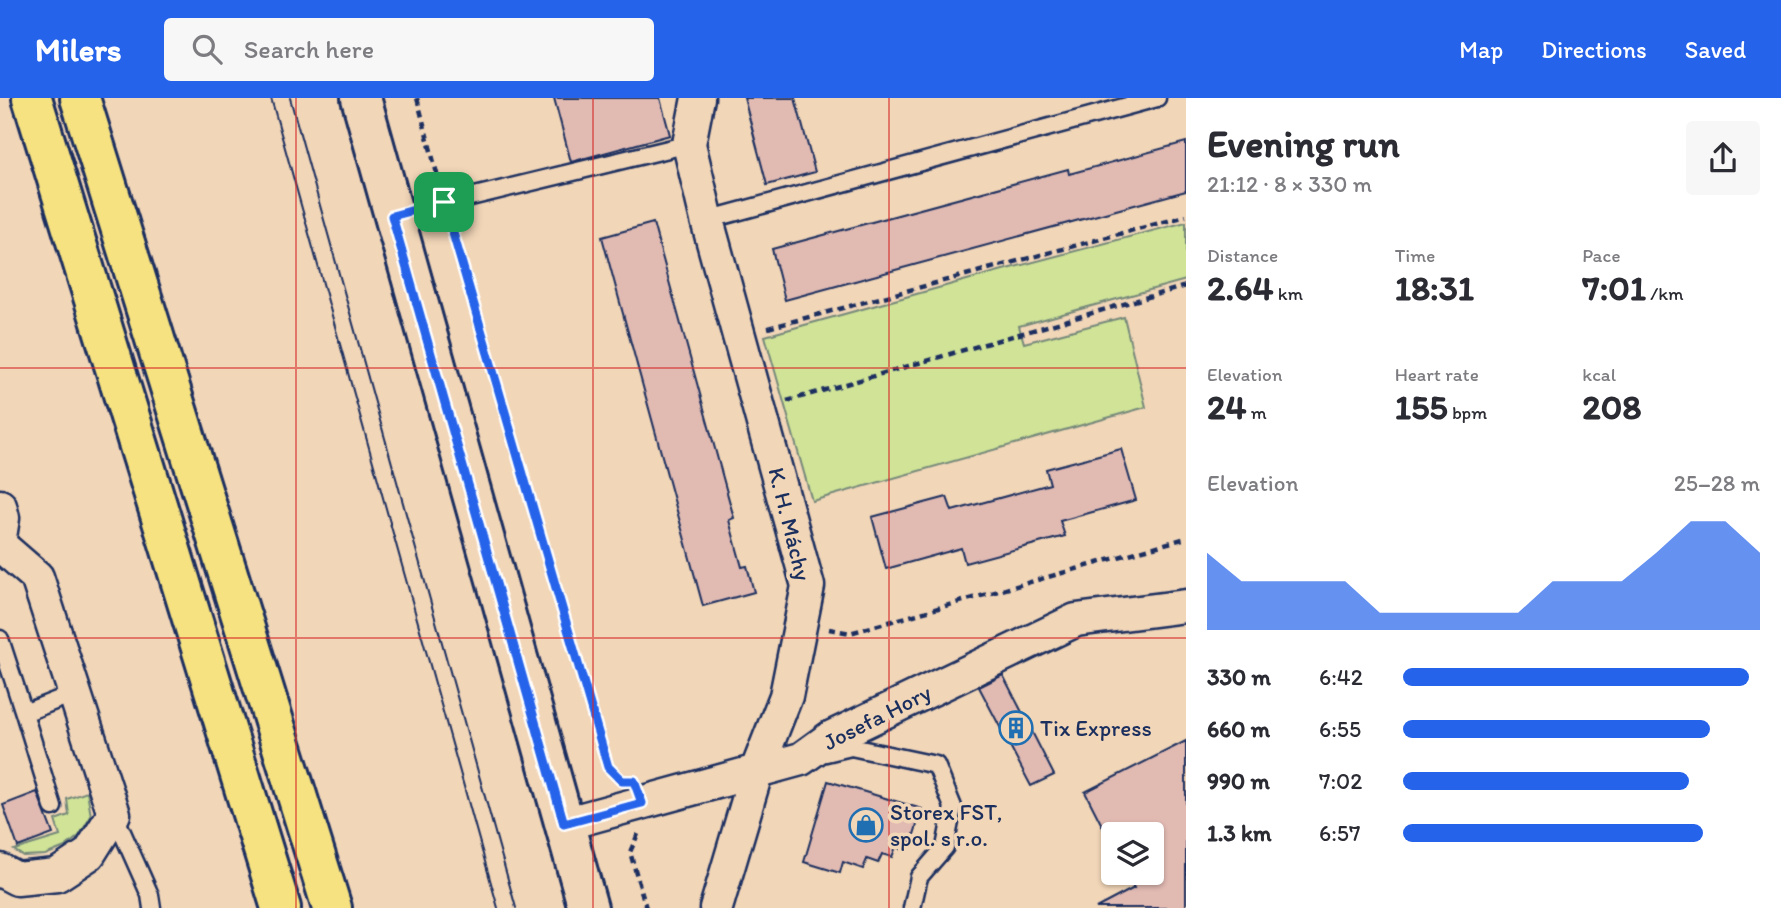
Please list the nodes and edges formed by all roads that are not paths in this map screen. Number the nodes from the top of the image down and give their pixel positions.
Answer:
1 (32, 98) edge
2 (80, 98) edge
3 (361, 98) edge
4 (698, 98) edge
5 (1157, 98) edge
6 (689, 144) junction
7 (392, 216) junction
8 (707, 220) junction
9 (0, 506) edge
10 (0, 537) edge
11 (0, 545) edge
12 (1186, 606) edge
13 (0, 639) edge
14 (75, 694) junction
15 (24, 713) junction
16 (801, 759) junction
17 (757, 770) junction
18 (53, 807) dead end
19 (114, 814) junction
20 (564, 824) junction
21 (0, 870) edge
22 (152, 908) edge
23 (281, 908) edge
24 (332, 908) edge
25 (588, 908) edge
26 (716, 908) edge
27 (912, 908) edge

1 - 23 highway
2 - 24 highway
3 - 7 street
4 - 6 street, K. H. Máchy
5 - 8 lane
6 - 7 lane
6 - 8 street, K. H. Máchy
7 - 20 street
8 - 17 street, K. H. Máchy
9 - 10 street
11 - 14 street
12 - 16 street, Josefa Hory
13 - 15 lane
14 - 15 lane
14 - 19 street
15 - 18 lane
16 - 17 street, Josefa Hory
16 - 27 lane
17 - 20 street, Josefa Hory
17 - 26 street, K. H. Máchy
19 - 21 street
19 - 22 lane
20 - 25 street

